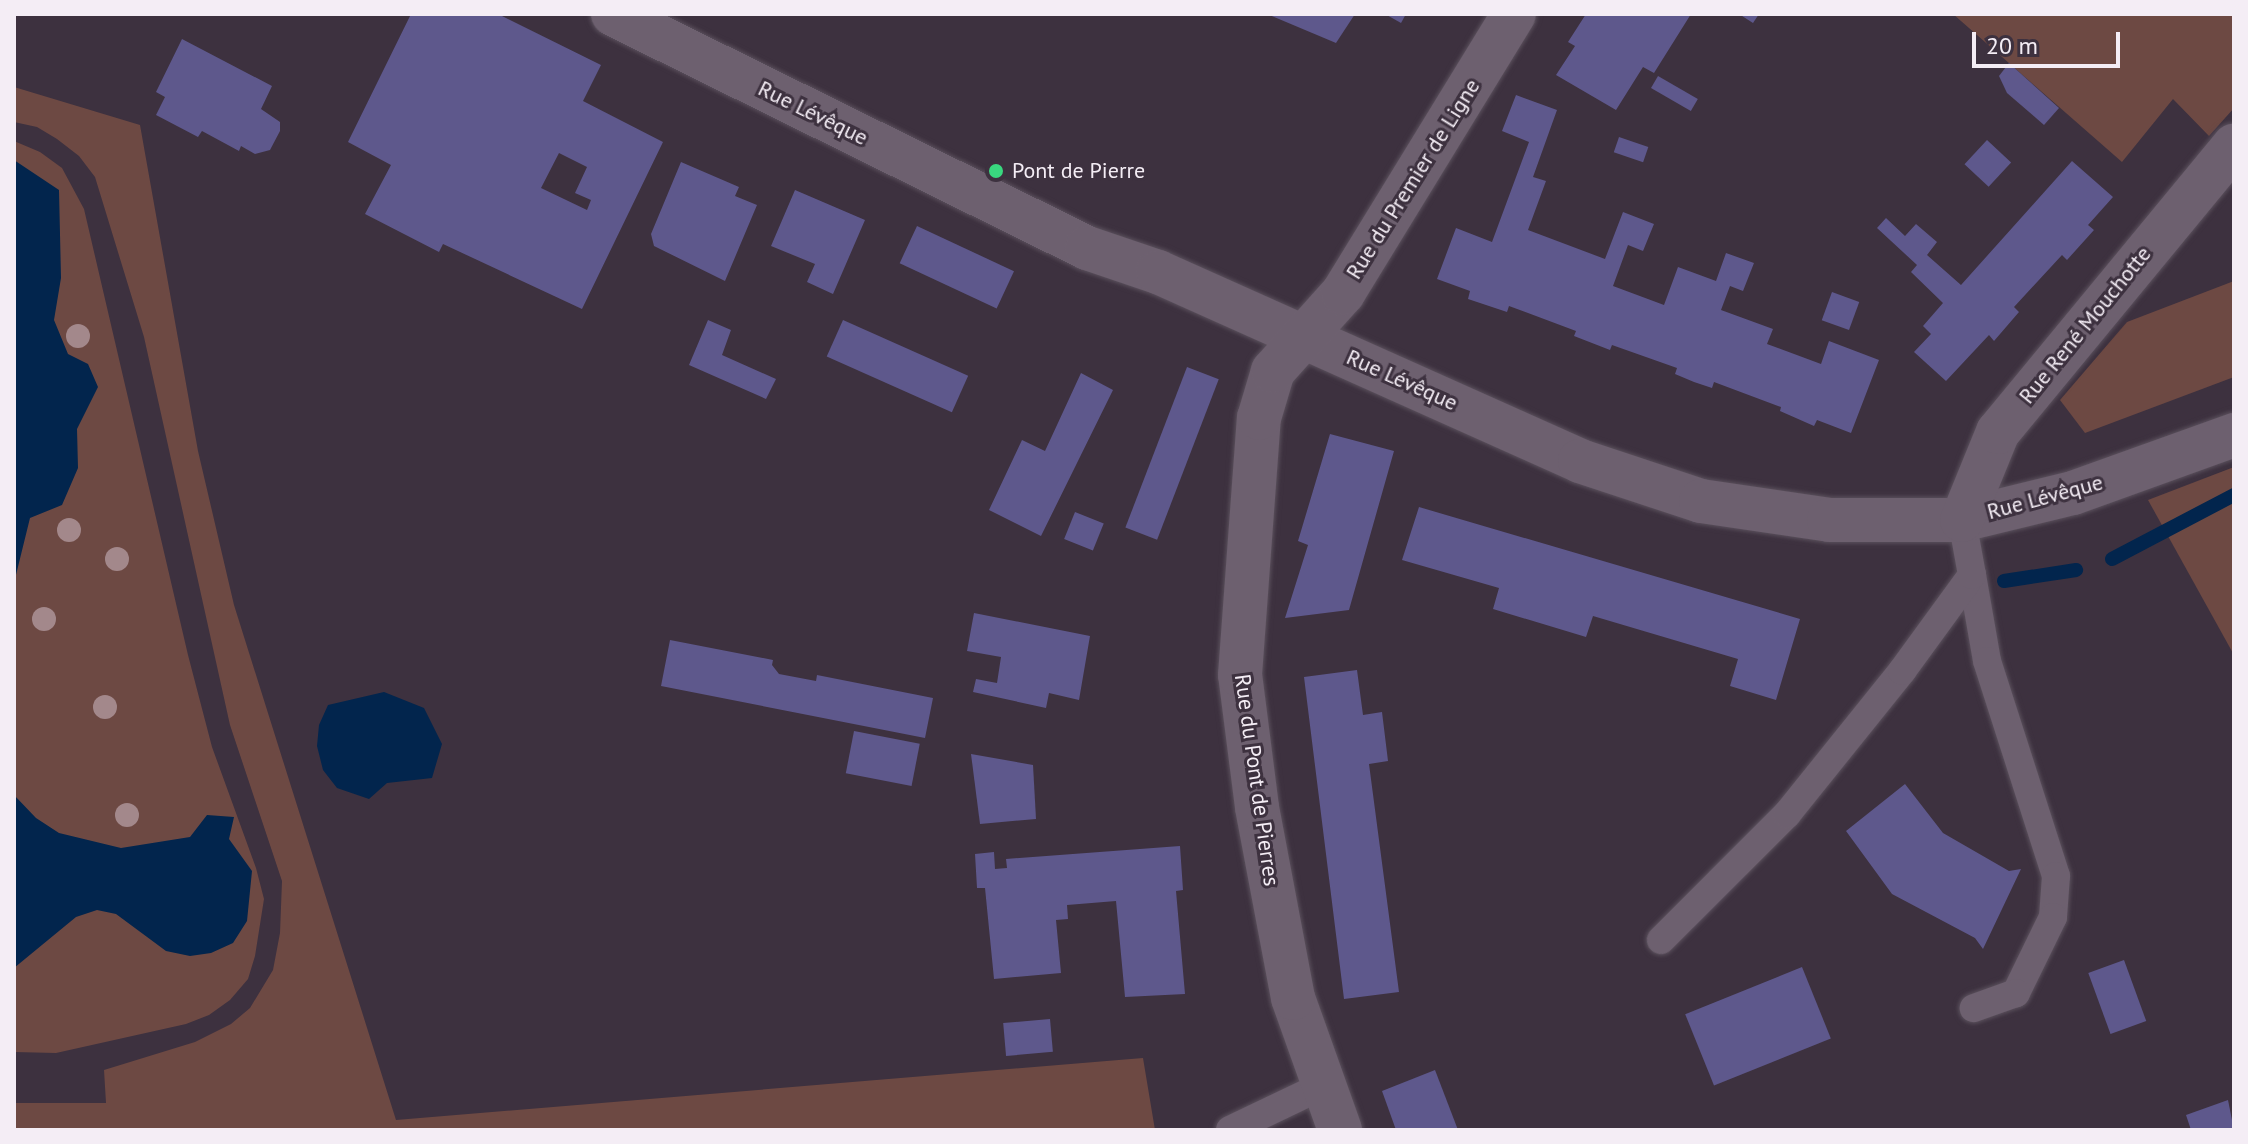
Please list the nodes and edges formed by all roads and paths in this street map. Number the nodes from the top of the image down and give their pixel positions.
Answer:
1 (613, 14) edge
2 (1514, 14) edge
3 (2234, 146) edge
4 (1304, 339) junction
5 (2234, 435) edge
6 (1962, 520) junction
7 (1972, 575) junction
8 (1661, 940) dead end
9 (1974, 1008) dead end
10 (1324, 1085) junction
11 (1230, 1130) edge
12 (1340, 1130) edge

1 - 4 street, Rue Lévêque
2 - 4 street, Rue du Premier de Ligne
3 - 6 street, Rue René Mouchotte
4 - 6 street, Rue Lévêque
4 - 10 street, Rue du Pont de Pierres
5 - 6 street, Rue Lévêque
6 - 7 lane
7 - 8 lane
7 - 9 lane
10 - 11 lane
10 - 12 street, Rue du Pont de Pierres

